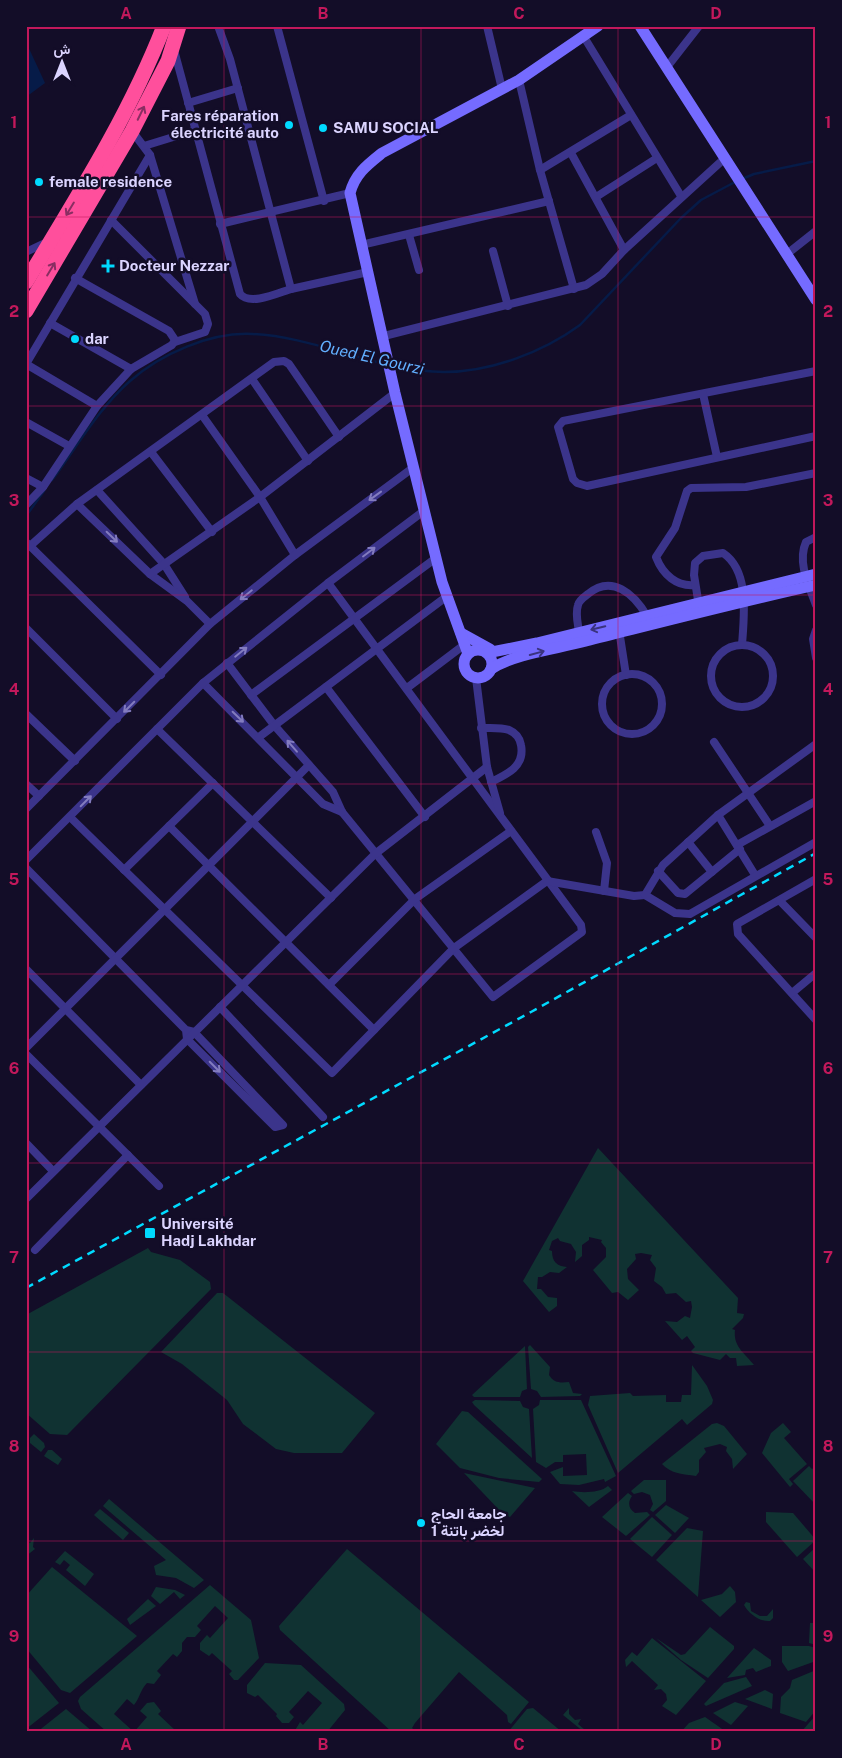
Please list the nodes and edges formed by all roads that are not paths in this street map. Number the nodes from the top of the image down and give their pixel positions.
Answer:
1 (164, 26) edge
2 (179, 26) edge
3 (218, 26) edge
4 (277, 26) edge
5 (487, 26) edge
6 (598, 26) edge
7 (640, 26) edge
8 (699, 26) edge
9 (584, 37) junction
10 (173, 45) junction
11 (667, 67) junction
12 (519, 80) junction
13 (238, 88) junction
14 (502, 89) junction
15 (188, 103) junction
16 (630, 115) junction
17 (196, 130) junction
18 (132, 131) junction
19 (144, 146) junction
20 (571, 153) junction
21 (150, 155) junction
22 (657, 158) junction
23 (725, 158) junction
24 (540, 170) junction
25 (350, 193) junction
26 (681, 196) junction
27 (596, 197) junction
28 (324, 201) junction
29 (549, 201) junction
30 (271, 213) junction
31 (111, 220) junction
32 (220, 224) junction
33 (816, 231) edge
34 (409, 235) junction
35 (51, 240) junction
36 (361, 245) junction
37 (624, 250) junction
38 (493, 251) dead end
39 (26, 252) edge
40 (787, 254) junction
41 (419, 270) dead end
42 (368, 272) junction
43 (76, 278) junction
44 (26, 282) edge
45 (574, 289) junction
46 (291, 290) junction
47 (816, 300) edge
48 (195, 304) junction
49 (508, 306) junction
50 (26, 311) edge
51 (50, 323) junction
52 (384, 336) junction
53 (175, 342) junction
54 (26, 364) edge
55 (131, 369) junction
56 (816, 371) edge
57 (252, 379) junction
58 (395, 393) junction
59 (703, 394) junction
60 (97, 406) junction
61 (202, 415) junction
62 (26, 422) edge
63 (816, 436) edge
64 (339, 437) junction
65 (69, 446) junction
66 (151, 452) junction
67 (717, 457) junction
68 (308, 460) junction
69 (414, 467) junction
70 (816, 473) edge
71 (26, 478) edge
72 (43, 487) junction
73 (98, 490) junction
74 (260, 497) junction
75 (77, 504) junction
76 (26, 505) edge
77 (425, 510) junction
78 (212, 532) junction
79 (816, 537) edge
80 (28, 544) edge
81 (295, 554) junction
82 (436, 558) junction
83 (164, 564) junction
84 (150, 574) junction
85 (812, 580) edge
86 (328, 583) junction
87 (695, 585) junction
88 (743, 596) junction
89 (446, 597) junction
90 (187, 601) junction
91 (816, 605) edge
92 (700, 607) junction
93 (647, 616) junction
94 (355, 619) junction
95 (210, 624) junction
96 (26, 628) edge
97 (618, 628) junction
98 (816, 630) edge
99 (579, 632) junction
100 (461, 633) junction
101 (742, 645) junction
102 (378, 649) junction
103 (466, 649) junction
104 (492, 653) junction
105 (816, 658) edge
106 (227, 663) junction
107 (491, 669) junction
108 (162, 675) junction
109 (626, 675) junction
110 (476, 678) junction
111 (203, 683) junction
112 (326, 687) junction
113 (407, 688) junction
114 (251, 695) junction
115 (26, 714) edge
116 (117, 719) junction
117 (274, 725) junction
118 (481, 728) junction
119 (157, 729) junction
120 (258, 737) junction
121 (714, 742) dead end
122 (816, 744) edge
123 (75, 761) junction
124 (309, 765) junction
125 (487, 767) junction
126 (296, 778) junction
127 (472, 780) junction
128 (491, 782) junction
129 (213, 783) junction
130 (26, 784) edge
131 (748, 793) junction
132 (39, 796) junction
133 (816, 800) edge
134 (26, 809) edge
135 (342, 812) junction
136 (718, 815) junction
137 (70, 817) junction
138 (425, 817) junction
139 (501, 818) junction
140 (252, 822) junction
141 (169, 826) junction
142 (770, 826) junction
143 (511, 831) junction
144 (596, 832) dead end
145 (688, 842) junction
146 (816, 842) edge
147 (739, 847) junction
148 (375, 854) junction
149 (26, 860) edge
150 (208, 864) junction
151 (26, 868) edge
152 (124, 870) junction
153 (658, 871) junction
154 (712, 872) junction
155 (755, 875) junction
156 (547, 881) junction
157 (815, 881) edge
158 (604, 891) junction
159 (645, 895) junction
160 (331, 898) junction
161 (415, 899) junction
162 (780, 901) junction
163 (163, 909) junction
164 (816, 938) edge
165 (285, 942) junction
166 (454, 948) junction
167 (116, 959) junction
168 (26, 969) edge
169 (816, 973) edge
170 (329, 985) junction
171 (240, 986) junction
172 (792, 993) junction
173 (220, 1007) junction
174 (65, 1009) junction
175 (816, 1020) edge
176 (186, 1030) junction
177 (374, 1030) junction
178 (194, 1032) junction
179 (187, 1039) junction
180 (26, 1048) edge
181 (26, 1054) edge
182 (141, 1085) junction
183 (323, 1117) dead end
184 (99, 1126) junction
185 (26, 1143) edge
186 (128, 1155) junction
187 (53, 1171) junction
188 (159, 1186) dead end
189 (26, 1199) edge
190 (35, 1250) dead end

1 -> 35 highway
2 - 10 highway
3 - 13 street
4 - 28 street
5 - 14 street
6 - 9 street
7 - 11 street
8 - 11 street
9 - 12 street
9 - 16 street
10 - 15 street
18 -> 10 highway
11 - 23 street
12 - 14 street
12 - 24 street
13 - 15 street
13 - 30 street
14 - 25 street
15 - 17 street
16 - 20 street
16 - 22 street
17 - 19 street
17 - 32 street
18 - 19 street
50 -> 18 highway
19 - 21 street
20 - 24 street
20 - 27 street
21 - 31 street
21 - 48 street
22 - 26 street
22 - 27 street
23 - 26 street
23 - 40 street
24 - 29 street
25 - 28 street
25 - 36 street
26 - 37 street
27 - 37 street
28 - 30 street
29 - 34 street
29 - 45 street
30 - 32 street
30 - 46 street
31 - 43 street
31 - 48 street
32 - 46 street
33 - 40 street
34 - 36 street
34 - 41 street
35 - 39 street
35 - 44 highway
36 - 42 street
37 - 45 street
38 - 49 street
40 - 47 street
42 - 46 street
42 - 52 street
43 - 51 street
43 - 53 street
45 - 49 street
48 - 53 street
49 - 52 street
51 - 54 street
51 - 55 street
52 - 58 street
53 - 55 street
54 - 60 street
55 - 60 street
56 - 59 street
57 - 61 street
57 - 64 street
57 - 68 street
58 - 64 street
58 - 69 street
59 - 67 street
59 - 67 street
60 - 65 street
61 - 66 street
61 - 74 street
62 - 65 street
63 - 67 street
64 - 68 street
65 - 72 street
66 - 73 street
66 - 78 street
68 - 74 street
69 - 77 street
69 -> 81 street
70 - 87 street
71 - 72 street
72 - 76 street
73 - 75 street
73 - 83 street
74 - 78 street
74 - 81 street
75 - 80 street
75 -> 84 street
77 - 82 street
86 -> 77 street
78 - 83 street
79 - 85 street
80 - 108 street
81 -> 95 street
82 - 89 street
82 - 94 street
83 - 84 street
83 - 90 street
84 - 90 street
85 - 88 street
85 - 91 street
86 - 94 street
106 -> 86 street
87 - 88 street
87 - 92 street
88 - 92 street
88 - 101 street
89 - 100 street
89 - 102 street
90 - 95 street
92 - 93 street
92 - 97 street
93 - 97 street
93 - 99 street
94 - 102 street
94 - 114 street
95 - 108 street
96 - 116 street
97 -> 99 street
107 -> 97 street
97 - 109 street
98 - 105 street
99 - 104 street
100 - 103 street
100 - 104 street
101 - 101 street
102 - 112 street
102 - 113 street
103 - 104 street
103 - 110 street
103 - 113 street
104 - 107 street
106 - 111 street
106 - 114 street
107 - 110 street
108 -> 116 street
109 - 109 street
110 - 118 street
111 - 119 street
111 -> 120 street
112 - 117 street
112 - 138 street
113 - 127 street
114 - 117 street
115 - 123 street
116 - 123 street
117 - 120 street
124 -> 117 street
118 - 125 street
118 - 128 street
119 - 129 street
137 -> 119 street
120 - 126 street
121 - 131 street
122 - 131 street
123 - 132 street
124 - 126 street
124 - 135 street
125 - 127 street
125 - 128 street
126 - 135 street
126 - 140 street
127 - 138 street
127 - 139 street
128 - 139 street
129 - 140 street
129 - 141 street
130 - 132 street
131 - 136 street
131 - 142 street
132 - 134 street
133 - 142 street
135 - 148 street
136 - 145 street
136 - 147 street
137 - 149 street
137 - 152 street
138 - 148 street
139 - 143 street
140 - 150 street
140 - 160 street
141 - 150 street
141 - 152 street
142 - 147 street
143 - 156 street
143 - 161 street
144 - 158 street
145 - 153 street
145 - 154 street
146 - 155 street
147 - 154 street
147 - 155 street
148 - 160 street
148 - 161 street
150 - 163 street
150 - 165 street
151 - 167 street
152 - 163 street
153 - 154 street
153 - 159 street
155 - 159 street
156 - 158 street
156 - 166 street
156 - 166 street
157 - 162 street
158 - 159 street
160 - 165 street
161 - 166 street
161 - 170 street
162 - 164 street
162 - 172 street
163 - 167 street
163 - 171 street
165 - 170 street
165 - 171 street
166 - 177 street
167 - 174 street
167 - 176 street
168 - 174 street
169 - 172 street
170 - 177 street
171 - 173 street
171 - 177 street
172 - 175 street
173 - 178 street
173 - 183 street
174 - 180 street
174 - 182 street
176 - 178 street
176 - 179 street
178 - 179 street
179 -> 178 street
179 - 182 street
181 - 184 street
182 - 184 street
184 - 186 street
184 - 187 street
185 - 187 street
186 - 188 street
186 - 190 street
187 - 189 street

